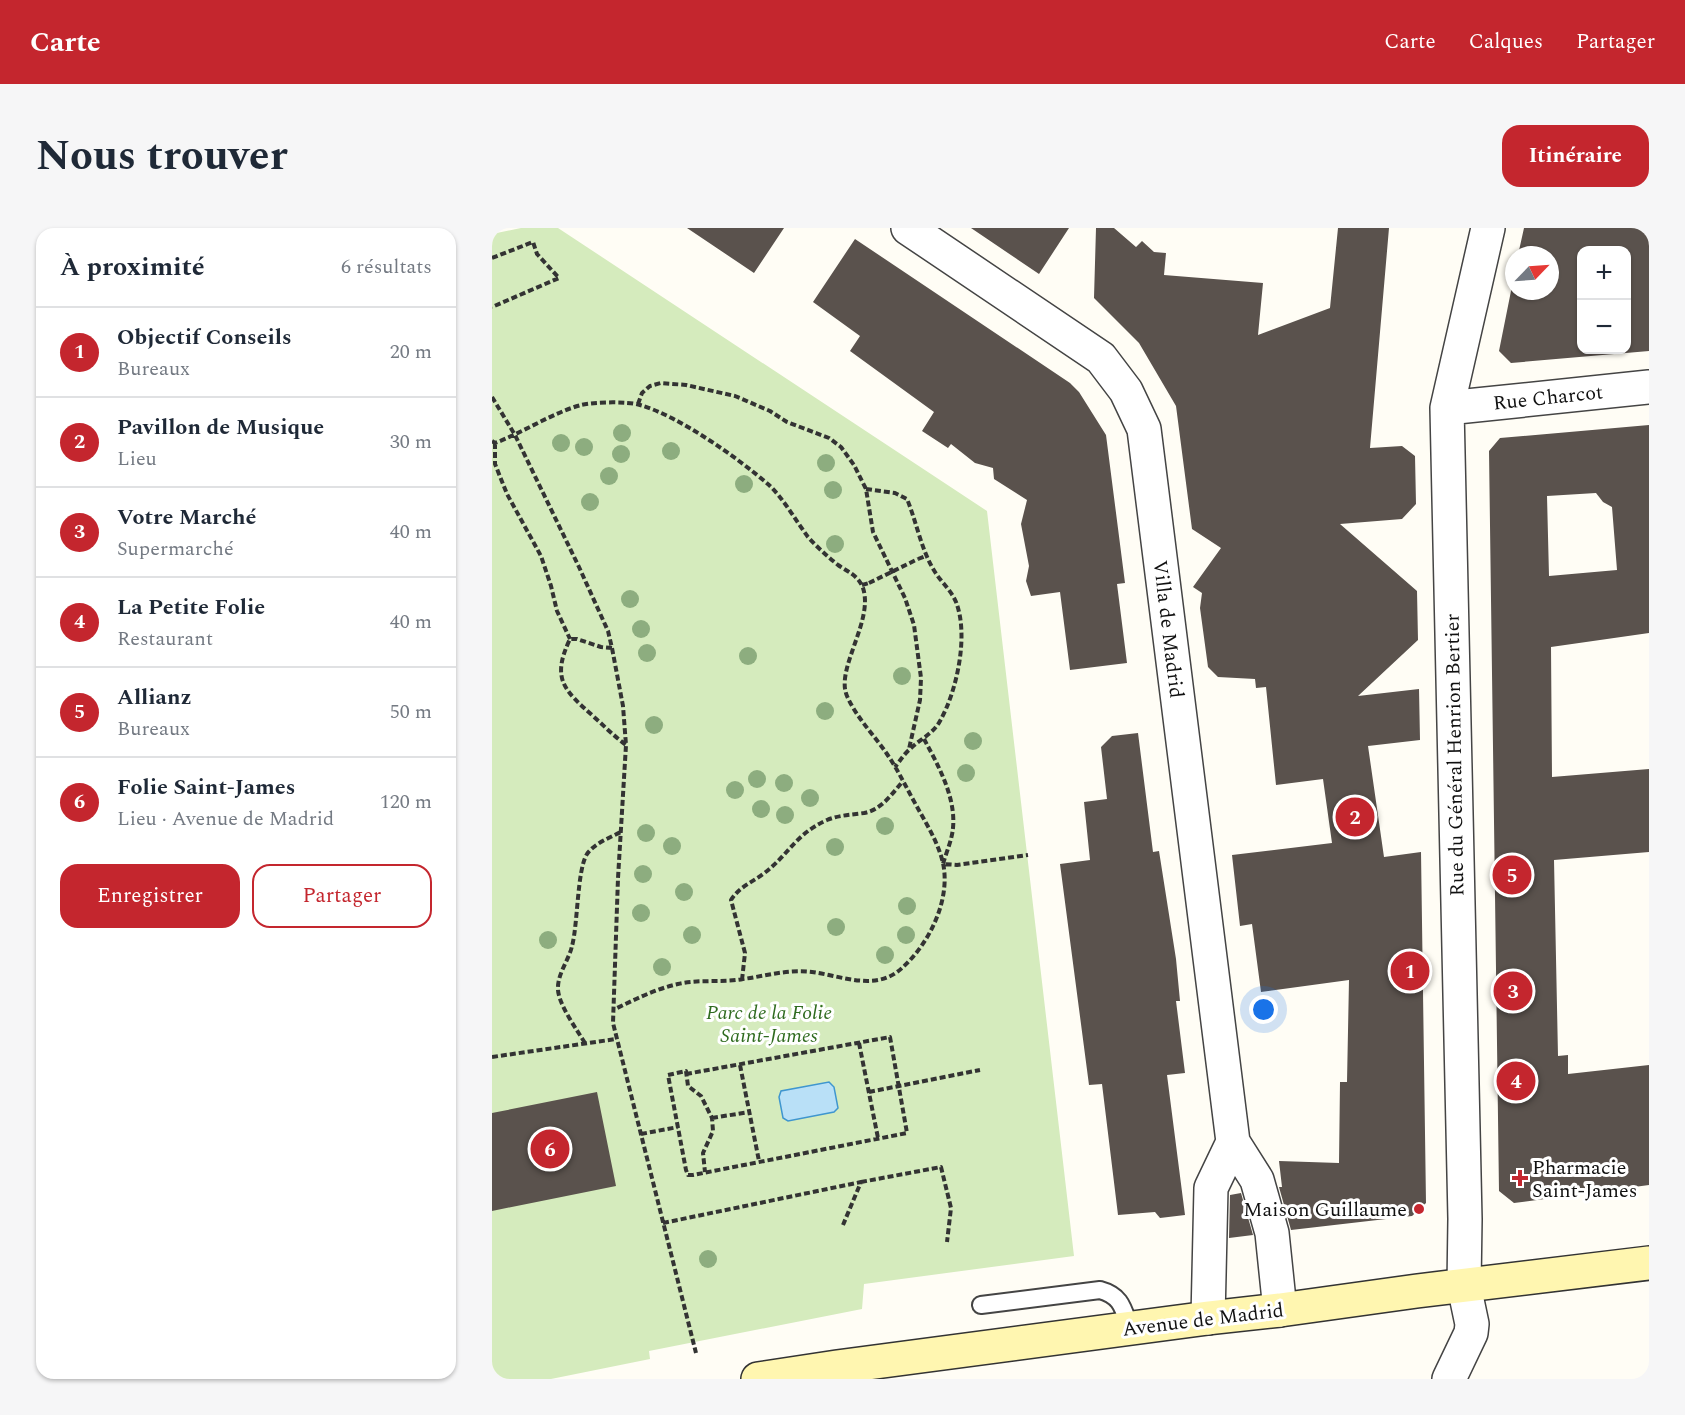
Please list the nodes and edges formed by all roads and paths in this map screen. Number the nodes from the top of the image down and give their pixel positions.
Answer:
1 (908, 228) edge
2 (1488, 228) edge
3 (492, 258) edge
4 (492, 307) edge
5 (1649, 387) edge
6 (492, 397) edge
7 (639, 404) junction
8 (1447, 408) junction
9 (515, 435) junction
10 (494, 442) edge
11 (866, 489) junction
12 (928, 555) junction
13 (862, 585) junction
14 (570, 639) junction
15 (612, 648) junction
16 (924, 739) junction
17 (627, 745) junction
18 (909, 749) junction
19 (896, 767) junction
20 (903, 781) junction
21 (621, 831) junction
22 (1028, 855) dead end
23 (943, 864) junction
24 (742, 980) junction
25 (613, 1010) junction
26 (616, 1038) junction
27 (585, 1043) junction
28 (859, 1043) junction
29 (492, 1057) edge
30 (740, 1065) junction
31 (980, 1070) dead end
32 (686, 1074) junction
33 (899, 1086) junction
34 (869, 1092) junction
35 (749, 1112) junction
36 (712, 1118) junction
37 (678, 1126) junction
38 (641, 1134) junction
39 (878, 1138) junction
40 (1233, 1142) junction
41 (759, 1161) junction
42 (705, 1172) junction
43 (861, 1182) junction
44 (663, 1223) junction
45 (843, 1225) dead end
46 (947, 1242) dead end
47 (1649, 1263) edge
48 (1464, 1286) junction
49 (981, 1305) dead end
50 (1280, 1310) junction
51 (1208, 1317) junction
52 (1130, 1328) junction
53 (696, 1353) dead end
54 (758, 1379) edge
55 (1449, 1379) edge

1 - 40 street, Villa de Madrid
2 - 8 street, Rue du Général Henrion Bertier
3 - 4 path
5 - 8 street, Rue Charcot
6 - 9 path
7 - 9 path
7 - 11 path
7 - 13 path
8 - 48 street, Rue du Général Henrion Bertier
9 - 10 path
9 - 15 path
10 - 14 path
11 - 12 path
11 - 18 path
12 - 13 path, bridge
12 - 16 path
13 - 19 path
14 - 15 path
14 - 17 path
15 - 17 path
16 - 18 path
16 - 23 path
17 - 21 path
18 - 19 path
19 - 20 path
20 - 23 path
20 - 24 path
21 - 25 path
21 - 27 path
22 - 23 path
23 - 24 path
24 - 25 path
25 - 26 path
26 - 27 path
26 - 38 path
27 - 29 path
28 - 30 path
28 - 33 path
28 - 34 path
30 - 32 path
30 - 35 path
31 - 33 path
32 - 36 path
32 - 37 path
33 - 34 path
33 - 39 path
34 - 39 path
35 - 36 path
35 - 41 path
36 - 42 path
37 - 38 path
37 - 42 path
38 - 44 path
39 - 41 path
40 - 50 street, Villa de Madrid
40 - 51 street
41 - 42 path
43 - 44 path
43 - 45 path
43 - 46 path
44 - 53 path
47 - 48 street, Avenue de Madrid
48 - 50 street, Avenue de Madrid
48 - 55 street, Rue du Général Henrion Bertier
49 - 52 lane
50 - 51 street, Avenue de Madrid
51 - 52 street, Avenue de Madrid
52 - 54 street, Avenue de Madrid

